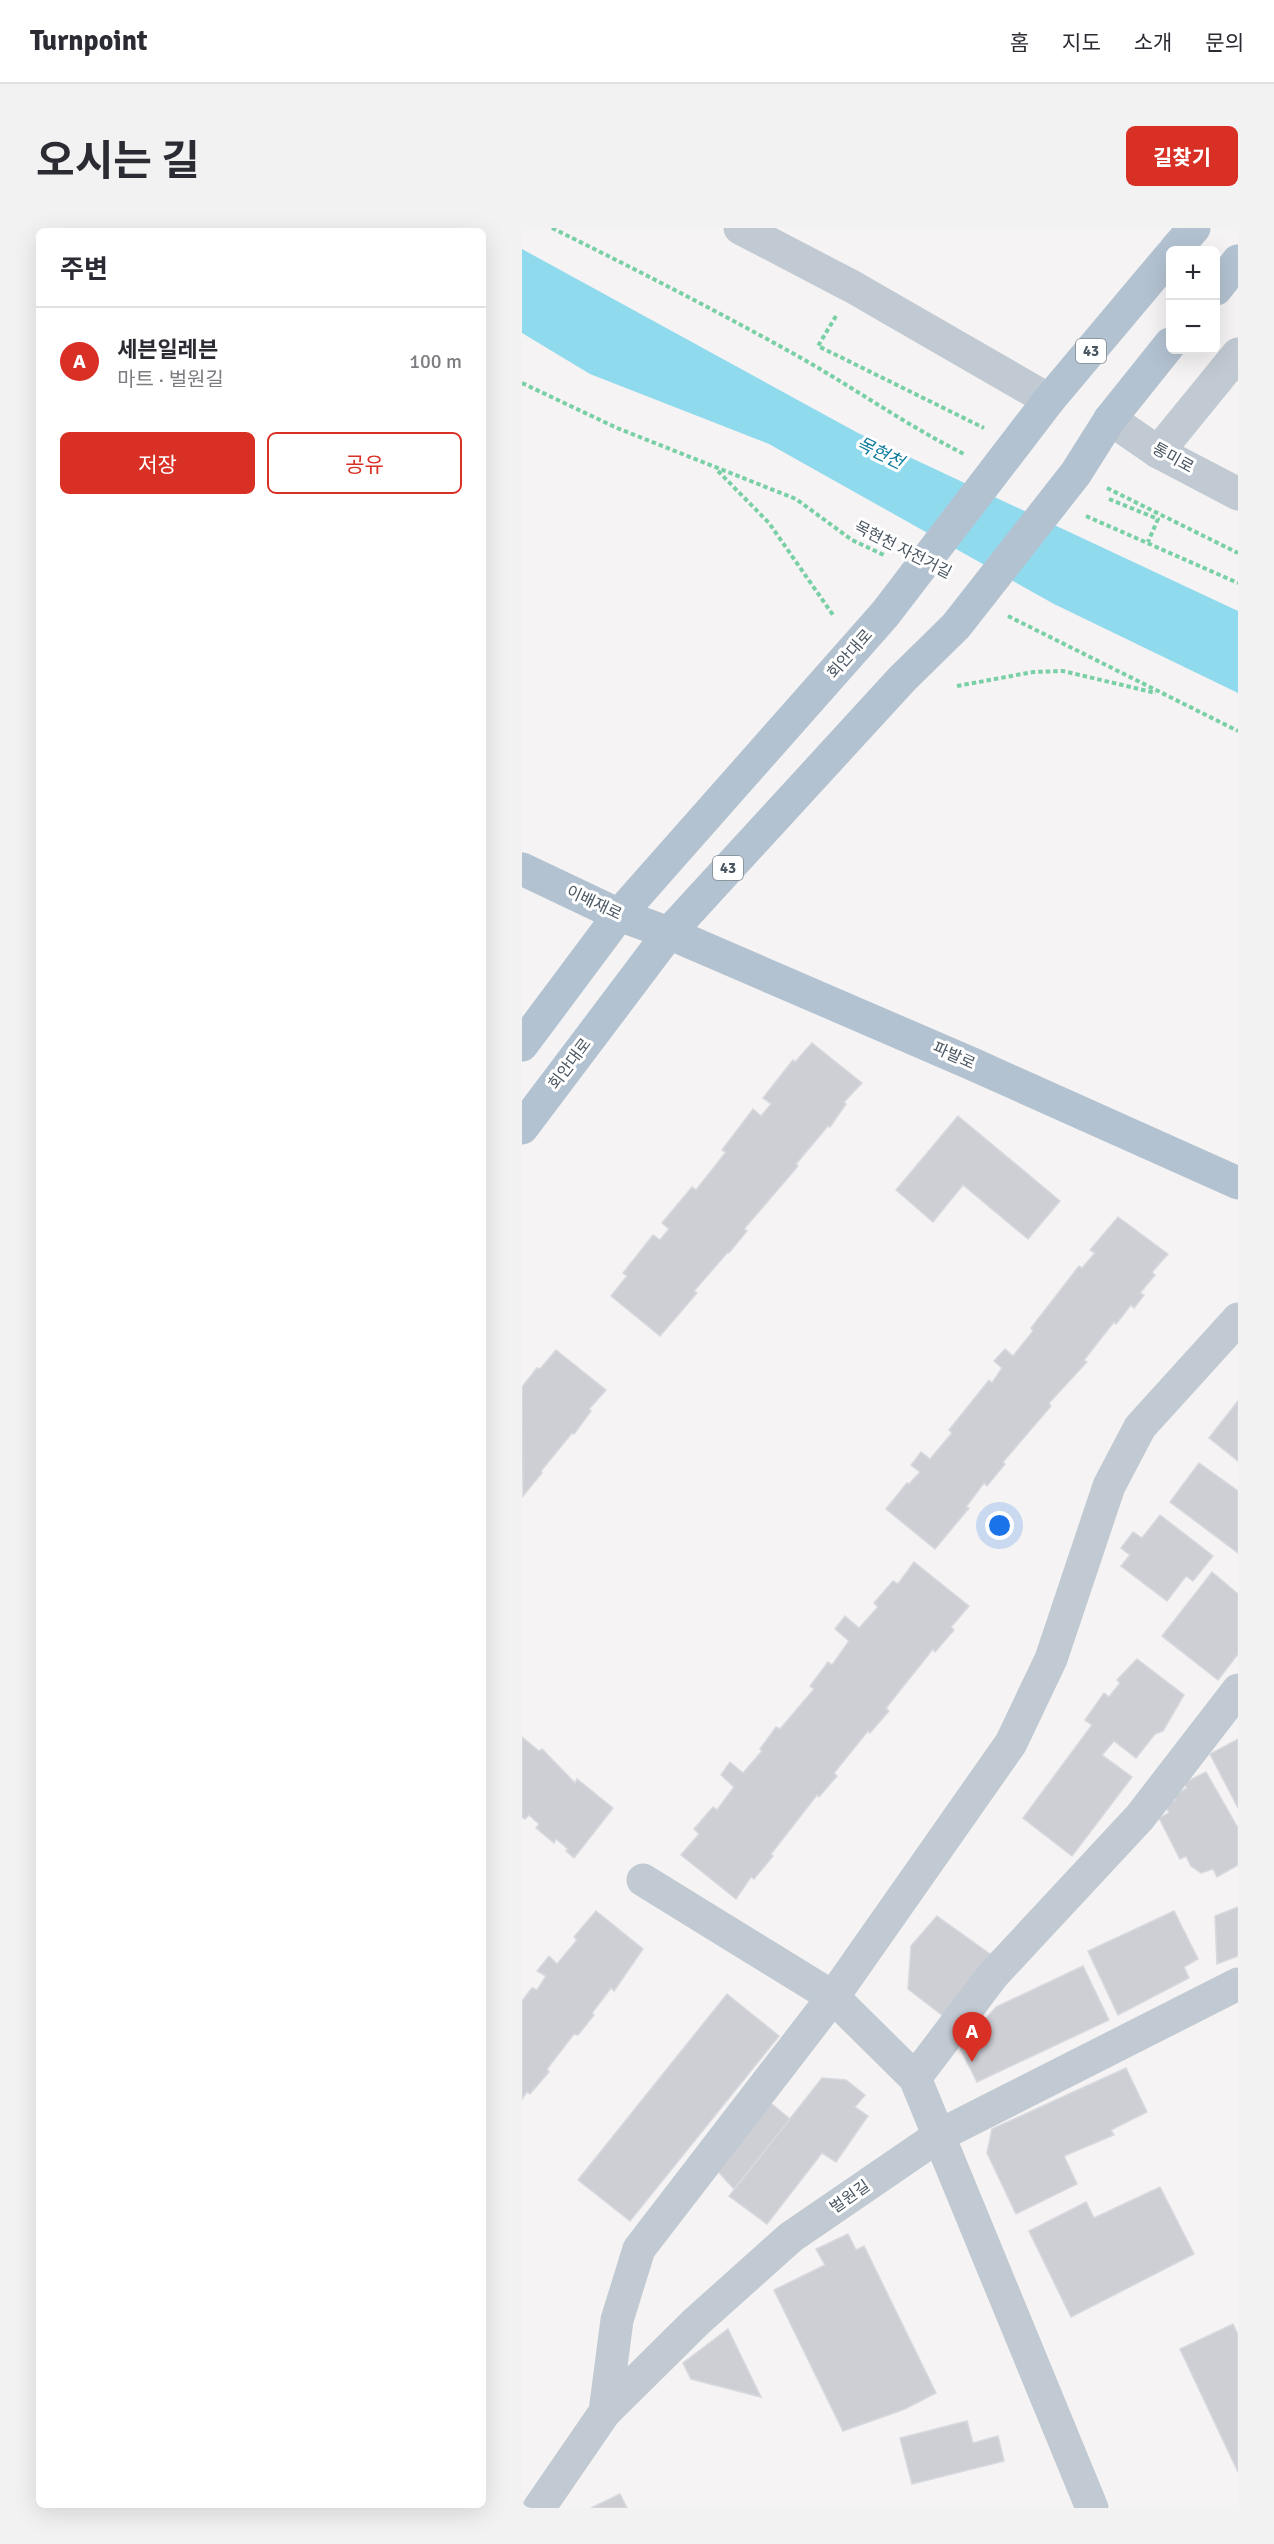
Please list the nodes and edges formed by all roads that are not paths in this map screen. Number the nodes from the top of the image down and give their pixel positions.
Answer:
1 (740, 228) edge
2 (1194, 228) edge
3 (1178, 246) edge
4 (1166, 261) edge
5 (1238, 261) edge
6 (1220, 283) edge
7 (1166, 349) edge
8 (1238, 354) edge
9 (1049, 400) junction
10 (1110, 419) junction
11 (1158, 452) junction
12 (1238, 494) edge
13 (522, 869) edge
14 (619, 915) junction
15 (669, 933) junction
16 (522, 1045) edge
17 (522, 1128) edge
18 (1238, 1183) edge
19 (1238, 1319) edge
20 (1238, 1690) edge
21 (643, 1880) dead end
22 (1238, 1984) edge
23 (833, 1997) junction
24 (915, 2078) junction
25 (940, 2135) junction
26 (605, 2412) junction
27 (538, 2508) edge
28 (1092, 2508) edge

1 - 9 street
2 - 3 main road
4 - 9 main road, 회안대로 / 43
5 - 6 main road
7 - 10 main road, 43
8 - 11 street
9 - 14 main road, 회안대로 / 43
10 - 11 street, 통미로
10 - 15 main road, 회안대로 / 43
11 - 12 street, 통미로
13 - 14 main road, 이배재로
14 - 15 main road, 이배재로
14 - 16 main road, 회안대로 / 43
15 - 17 main road, 회안대로 / 43
15 - 18 main road, 파발로
19 - 23 street
20 - 24 street
21 - 23 street
22 - 25 street, 벌원길
23 - 24 street
23 - 26 street
24 - 25 street
25 - 26 street, 벌원길
25 - 28 street
26 - 27 street, 벌원길

